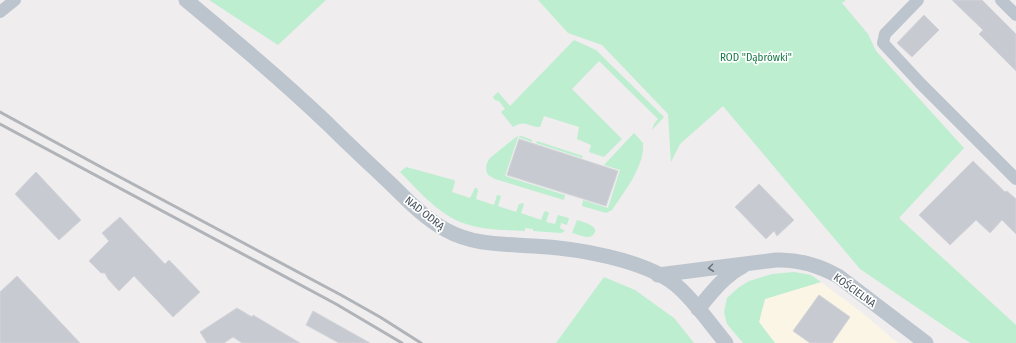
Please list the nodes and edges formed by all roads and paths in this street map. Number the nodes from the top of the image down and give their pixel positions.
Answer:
1 (15, 0) edge
2 (186, 0) edge
3 (918, 0) edge
4 (1001, 0) edge
5 (0, 12) edge
6 (1016, 15) edge
7 (1016, 179) edge
8 (750, 263) junction
9 (658, 275) junction
10 (698, 308) junction
11 (726, 343) edge
12 (926, 343) edge

1 - 5 street
2 - 9 street, NAD ODRĄ
3 - 7 street
4 - 6 street
8 -> 9 street, KOŚCIELNA
8 - 10 street, KOŚCIELNA
8 - 12 street, KOŚCIELNA
9 - 10 street, NAD ODRĄ
10 - 11 street, NAD ODRĄ

